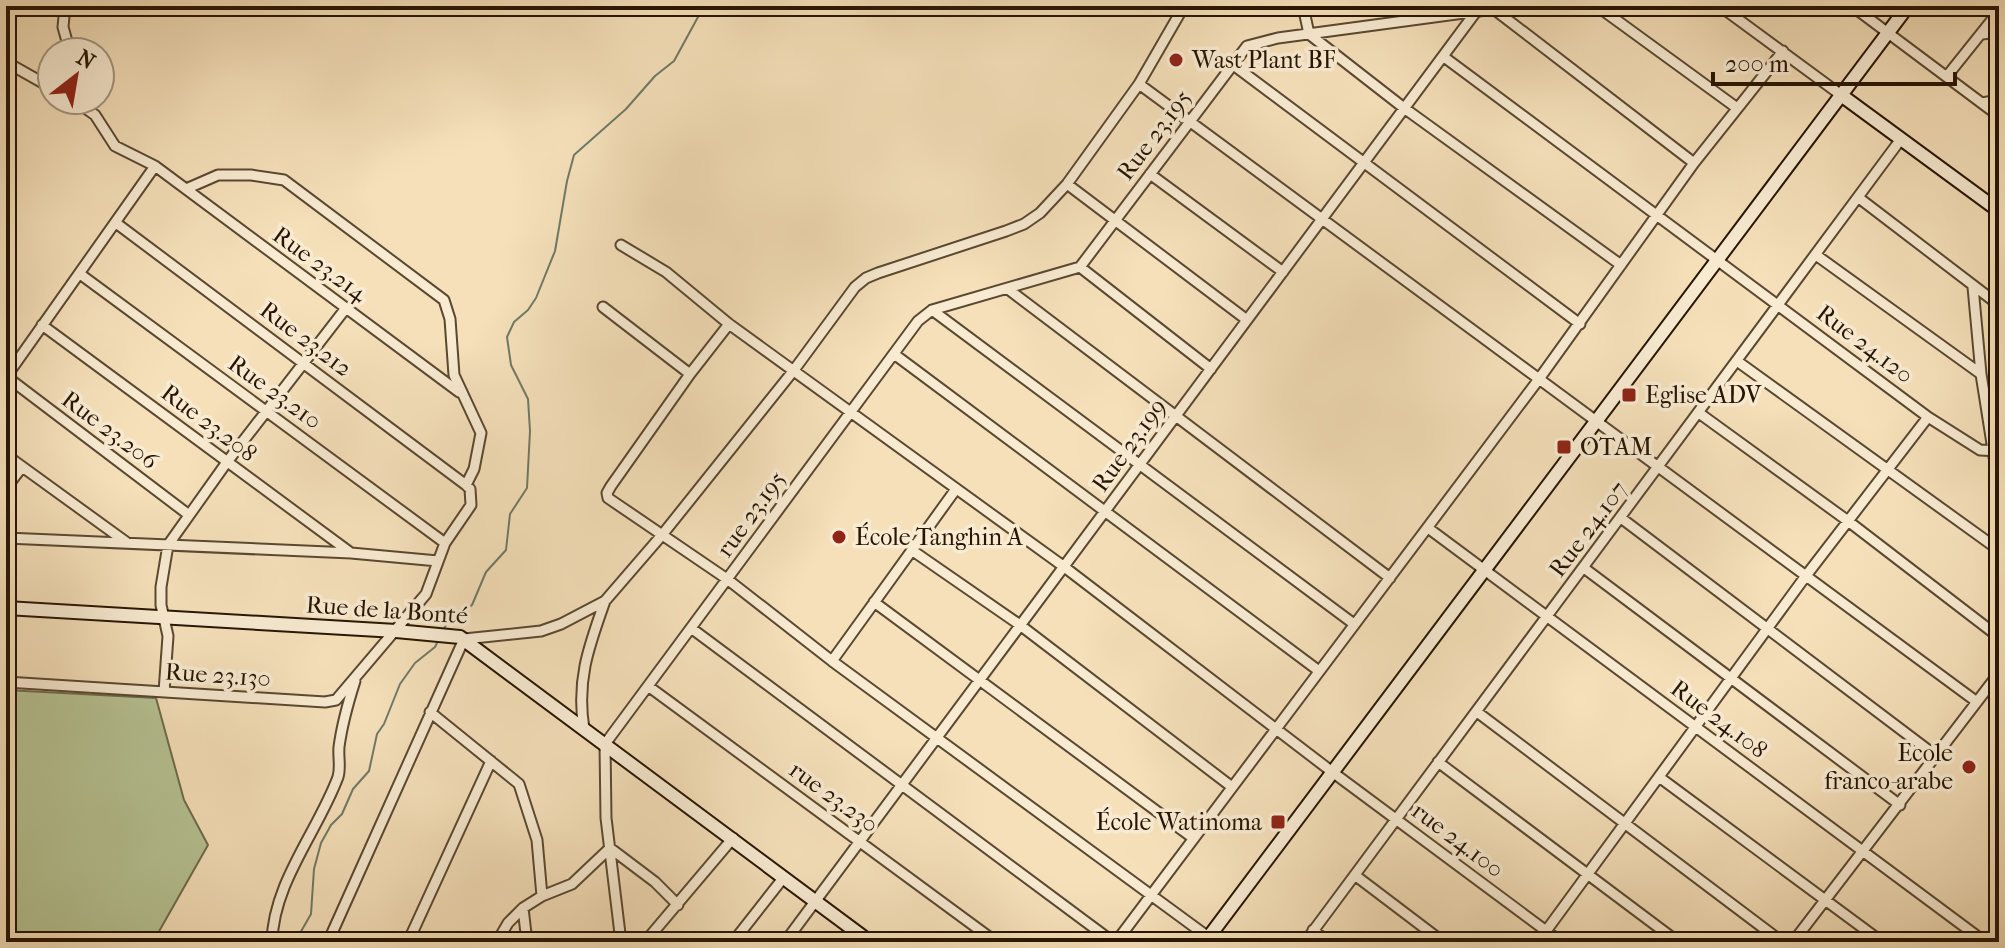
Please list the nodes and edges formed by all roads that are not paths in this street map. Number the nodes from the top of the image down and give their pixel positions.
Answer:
1 (1184, 6) edge
2 (1303, 6) edge
3 (1516, 6) edge
4 (1597, 6) edge
5 (1720, 6) edge
6 (1852, 6) edge
7 (1908, 6) edge
8 (64, 7) edge
9 (1495, 10) junction
10 (1999, 11) edge
11 (1475, 13) junction
12 (1999, 32) edge
13 (1309, 34) junction
14 (1887, 34) junction
15 (1982, 34) junction
16 (66, 36) edge
17 (1783, 51) junction
18 (1444, 57) junction
19 (6, 62) edge
20 (1232, 64) junction
21 (1947, 76) junction
22 (36, 79) edge
23 (1139, 84) junction
24 (1841, 95) junction
25 (1999, 100) edge
26 (1982, 103) junction
27 (1404, 108) junction
28 (1737, 108) junction
29 (96, 116) edge
30 (1999, 116) edge
31 (1189, 122) junction
32 (1901, 139) junction
33 (1364, 162) junction
34 (1694, 163) junction
35 (155, 166) junction
36 (1150, 174) junction
37 (1067, 184) junction
38 (186, 189) junction
39 (1859, 198) junction
40 (1999, 211) edge
41 (1657, 213) junction
42 (1322, 219) junction
43 (1115, 221) junction
44 (116, 223) junction
45 (621, 245) dead end
46 (1816, 255) junction
47 (1717, 259) junction
48 (1621, 265) junction
49 (1080, 267) junction
50 (1283, 272) junction
51 (80, 274) junction
52 (1973, 287) junction
53 (1008, 289) junction
54 (1778, 304) junction
55 (1999, 305) edge
56 (603, 307) dead end
57 (346, 308) junction
58 (932, 310) junction
59 (1247, 320) junction
60 (729, 324) junction
61 (1580, 324) junction
62 (42, 325) junction
63 (894, 354) junction
64 (1737, 361) junction
65 (305, 363) junction
66 (1211, 369) junction
67 (794, 370) junction
68 (690, 374) junction
69 (1981, 374) junction
70 (6, 377) edge
71 (1539, 379) junction
72 (461, 394) junction
73 (267, 412) junction
74 (850, 413) junction
75 (1699, 413) junction
76 (1176, 417) junction
77 (1928, 417) junction
78 (1598, 421) junction
79 (1996, 452) edge
80 (6, 455) edge
81 (227, 462) junction
82 (1141, 463) junction
83 (22, 467) junction
84 (1658, 468) junction
85 (1889, 468) junction
86 (468, 487) junction
87 (6, 488) edge
88 (1999, 488) edge
89 (956, 489) junction
90 (1105, 513) junction
91 (189, 515) junction
92 (1621, 518) junction
93 (1848, 521) junction
94 (1428, 528) junction
95 (662, 535) junction
96 (6, 538) edge
97 (126, 542) junction
98 (445, 543) junction
99 (168, 545) junction
100 (1999, 550) edge
101 (913, 551) junction
102 (351, 553) junction
103 (438, 561) junction
104 (1063, 566) junction
105 (1484, 568) junction
106 (1584, 568) junction
107 (1805, 577) junction
108 (1390, 578) junction
109 (727, 579) junction
110 (605, 601) junction
111 (874, 602) junction
112 (6, 608) edge
113 (1548, 617) junction
114 (166, 619) junction
115 (1354, 624) junction
116 (1020, 625) junction
117 (691, 628) junction
118 (1767, 629) junction
119 (396, 631) junction
120 (1999, 637) edge
121 (460, 638) junction
122 (832, 661) junction
123 (1319, 671) junction
124 (1999, 673) edge
125 (356, 678) junction
126 (1731, 679) junction
127 (980, 681) junction
128 (6, 682) edge
129 (648, 686) junction
130 (164, 692) junction
131 (1977, 702) junction
132 (430, 712) junction
133 (1477, 712) junction
134 (1696, 727) junction
135 (584, 729) junction
136 (1276, 729) junction
137 (937, 737) junction
138 (605, 744) junction
139 (1936, 756) junction
140 (491, 761) junction
141 (1438, 762) junction
142 (1331, 771) junction
143 (1659, 777) junction
144 (900, 785) junction
145 (1232, 787) junction
146 (1900, 805) junction
147 (1396, 818) junction
148 (1623, 823) junction
149 (733, 838) junction
150 (1193, 838) junction
151 (861, 841) junction
152 (610, 848) junction
153 (1864, 852) junction
154 (1586, 874) junction
155 (1356, 876) junction
156 (784, 877) junction
157 (1153, 895) junction
158 (542, 896) junction
159 (1826, 901) junction
160 (817, 902) junction
161 (678, 905) junction
162 (523, 908) junction
163 (1313, 930) junction
164 (1546, 931) junction
165 (330, 938) edge
166 (1210, 940) edge
167 (867, 941) edge
168 (272, 942) edge
169 (350, 942) edge
170 (408, 942) edge
171 (497, 942) edge
172 (527, 942) edge
173 (621, 942) edge
174 (645, 942) edge
175 (733, 942) edge
176 (785, 942) edge
177 (996, 942) edge
178 (1114, 942) edge
179 (1305, 942) edge
180 (1328, 942) edge
181 (1443, 942) edge
182 (1538, 942) edge
183 (1561, 942) edge
184 (1678, 942) edge
185 (1782, 942) edge
186 (1793, 942) edge
187 (1882, 942) edge
188 (1985, 942) edge

1 - 23 street, Rue de la Bonté
2 - 13 street
3 - 9 street, Rue 23.195
4 - 28 street
5 - 17 street
6 - 14 street
7 - 14 street
8 - 16 street
9 - 11 street, Rue 23.195
9 - 34 street
10 - 15 street
11 - 13 street, Rue 23.195
11 - 18 street, Rue 23.199
12 - 15 street
13 - 20 street, Rue 23.195
13 - 27 street
14 - 21 street
14 - 24 street
15 - 21 street
17 - 24 street
17 - 28 street
18 - 27 street, Rue 23.199
18 - 41 street, Rue 24.120
19 - 22 street
20 - 31 street, Rue 23.195
20 - 33 street
21 - 26 street
23 - 31 street
23 - 37 street, Rue de la Bonté
24 - 32 street
24 - 47 street
25 - 26 street
26 - 30 street
27 - 33 street, Rue 23.199
27 - 48 street
28 - 34 street
29 - 35 street, Rue 23.214
31 - 36 street, Rue 23.195
31 - 42 street
32 - 39 street, Rue 24.107
32 - 40 street
33 - 42 street, Rue 23.199
33 - 61 street
34 - 41 street
35 - 38 street, Rue 23.214
35 - 44 street
36 - 43 street, Rue 23.195
36 - 50 street
37 - 43 street
37 - 67 street, Rue de la Bonté
38 - 57 street, Rue 23.214
38 - 72 street
39 - 46 street, Rue 24.107
39 - 52 street
41 - 47 street, Rue 24.120
41 - 48 street
42 - 50 street, Rue 23.199
42 - 71 street
43 - 49 street, Rue 23.195
43 - 59 street
44 - 51 street
44 - 65 street, Rue 23.212
45 - 60 street, rue 24.100
46 - 54 street, Rue 24.107
46 - 69 street
47 - 54 street, Rue 24.120
47 - 78 street
48 - 61 street
49 - 53 street
49 - 66 street
50 - 59 street, Rue 23.199
51 - 62 street
51 - 73 street, Rue 23.210
52 - 55 street
52 - 69 street
53 - 58 street
53 - 76 street
54 - 64 street, Rue 24.107
54 - 77 street, Rue 24.120
56 - 68 street
57 - 65 street
57 - 72 street, Rue 23.214
58 - 63 street, rue 23.195
58 - 82 street
59 - 66 street, Rue 23.199
60 - 67 street, rue 24.100
60 - 68 street
61 - 71 street
62 - 70 street
62 - 81 street, Rue 23.208
63 - 74 street, rue 23.195
63 - 90 street
64 - 75 street, Rue 24.107
64 - 85 street
65 - 73 street
65 - 86 street, Rue 23.212
66 - 76 street, Rue 23.199
67 - 74 street, rue 24.100
67 - 95 street, Rue de la Bonté
68 - 95 street
69 - 79 street
70 - 91 street, Rue 23.206
71 - 78 street
71 - 94 street
72 - 86 street, Rue 23.130
73 - 81 street
73 - 98 street, Rue 23.210
74 - 89 street, rue 24.100
74 - 109 street, rue 23.195
75 - 84 street, Rue 24.107
75 - 93 street
76 - 82 street, Rue 23.199
76 - 108 street
77 - 79 street, Rue 24.120
77 - 85 street
78 - 84 street
78 - 105 street
79 - 88 street
80 - 83 street
81 - 91 street
81 - 102 street, Rue 23.208
82 - 90 street, Rue 23.199
82 - 115 street
83 - 87 street
83 - 97 street
84 - 92 street, Rue 24.107
84 - 107 street
85 - 93 street
85 - 100 street
86 - 98 street, Rue 23.130
89 - 101 street
89 - 104 street, rue 24.100
90 - 104 street, Rue 23.199
90 - 123 street
91 - 99 street
92 - 106 street, Rue 24.107
92 - 118 street
93 - 107 street
93 - 120 street
94 - 105 street, Rue 24.108
94 - 108 street
95 - 109 street
95 - 110 street, Rue de la Bonté
96 - 97 street
97 - 99 street
98 - 103 street, Rue 23.130
99 - 102 street
99 - 114 street
101 - 111 street
101 - 116 street
102 - 103 street
103 - 119 street, Rue 23.130
104 - 116 street, Rue 23.199
104 - 136 street, rue 24.100
105 - 113 street, Rue 24.108
105 - 142 street
106 - 113 street, Rue 24.107
106 - 126 street
107 - 118 street
107 - 131 street
108 - 115 street
109 - 117 street, rue 23.195
109 - 122 street
110 - 121 street, Rue de la Bonté
110 - 135 street
111 - 122 street
111 - 127 street
112 - 114 street, Rue de la Bonté
113 - 133 street, Rue 24.107
113 - 134 street, Rue 24.108
114 - 119 street, Rue de la Bonté
114 - 130 street
115 - 123 street
116 - 127 street, Rue 23.199
116 - 145 street
117 - 129 street, rue 23.195
117 - 144 street
118 - 126 street
118 - 139 street
119 - 121 street, Rue de la Bonté
119 - 125 street, Rue 23.130
121 - 132 street
121 - 135 street
122 - 137 street
123 - 136 street
124 - 131 street
125 - 130 street, Rue 23.130
125 - 168 street
126 - 134 street
126 - 146 street
127 - 137 street, Rue 23.199
127 - 150 street
128 - 130 street, Rue 23.130
129 - 138 street, rue 23.195
129 - 151 street, rue 23.230
131 - 139 street
132 - 140 street
132 - 165 street
133 - 141 street, Rue 24.107
133 - 148 street
134 - 143 street
134 - 153 street, Rue 24.108
135 - 138 street
136 - 142 street, rue 24.100
136 - 145 street
137 - 144 street, Rue 23.199
137 - 157 street
138 - 149 street
138 - 152 street
139 - 146 street
140 - 158 street
140 - 170 street
141 - 147 street, Rue 24.107
141 - 154 street
142 - 147 street, rue 24.100
142 - 166 street
143 - 148 street
143 - 159 street
144 - 151 street, Rue 23.199
144 - 178 street
145 - 150 street
146 - 153 street
147 - 155 street, Rue 24.107
147 - 164 street, rue 24.100
148 - 154 street
148 - 185 street
149 - 156 street
149 - 161 street
150 - 157 street
151 - 160 street, Rue 23.199
151 - 177 street, rue 23.230
152 - 158 street
152 - 161 street
152 - 173 street
153 - 159 street
153 - 188 street, Rue 24.108
154 - 164 street
154 - 184 street
155 - 163 street, Rue 24.107
155 - 181 street
156 - 160 street
156 - 175 street
157 - 166 street
157 - 178 street
158 - 162 street
159 - 186 street
159 - 187 street
160 - 167 street
160 - 176 street, Rue 23.199
161 - 174 street
162 - 171 street
162 - 172 street
163 - 179 street, Rue 24.107
163 - 180 street
164 - 182 street
164 - 183 street, rue 24.100
165 - 169 street

